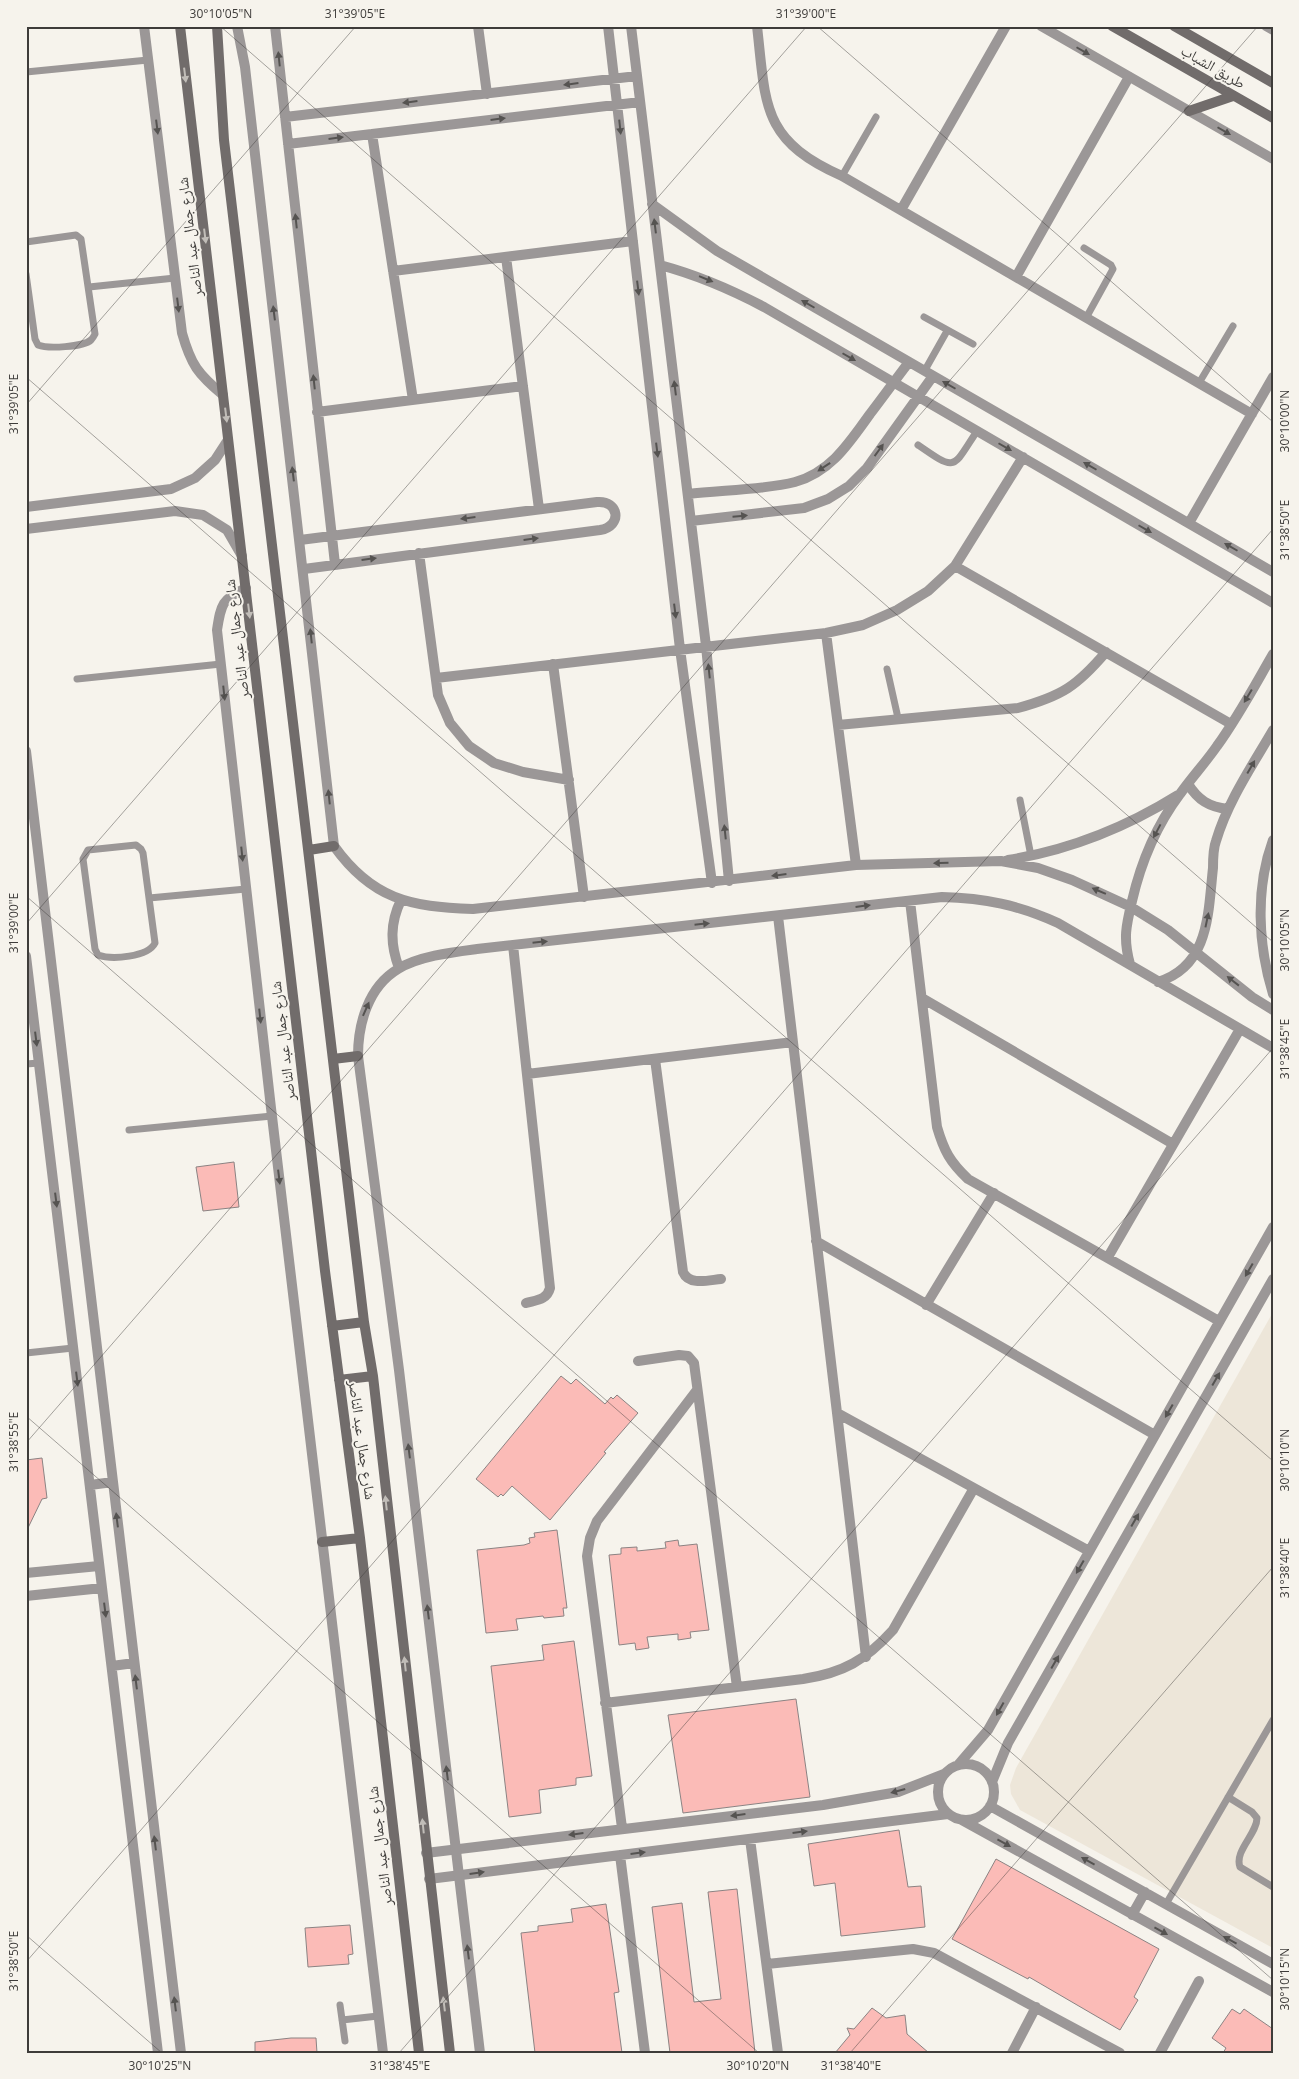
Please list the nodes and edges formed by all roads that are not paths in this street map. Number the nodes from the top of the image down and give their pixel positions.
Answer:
1 (144, 26) edge
2 (180, 26) edge
3 (217, 26) edge
4 (237, 26) edge
5 (275, 26) edge
6 (478, 26) edge
7 (608, 26) edge
8 (630, 26) edge
9 (757, 26) edge
10 (1006, 26) edge
11 (1041, 26) edge
12 (1112, 26) edge
13 (1174, 26) edge
14 (1266, 26) edge
15 (1273, 30) edge
16 (148, 60) junction
17 (26, 72) edge
18 (637, 76) junction
19 (1129, 77) junction
20 (614, 79) junction
21 (1273, 83) edge
22 (487, 94) junction
23 (1233, 96) junction
24 (640, 102) junction
25 (617, 105) junction
26 (1189, 111) junction
27 (285, 117) junction
28 (876, 117) dead end
29 (1273, 118) edge
30 (372, 134) junction
31 (288, 144) junction
32 (1273, 159) edge
33 (842, 176) junction
34 (652, 204) junction
35 (901, 210) junction
36 (633, 241) junction
37 (26, 242) edge
38 (1084, 248) dead end
39 (506, 257) junction
40 (660, 265) junction
41 (393, 271) junction
42 (26, 274) edge
43 (1016, 277) junction
44 (175, 278) junction
45 (89, 287) junction
46 (924, 317) dead end
47 (1086, 318) junction
48 (1233, 326) dead end
49 (948, 331) junction
50 (973, 344) dead end
51 (909, 362) junction
52 (929, 373) junction
53 (1273, 377) edge
54 (893, 382) junction
55 (1199, 383) junction
56 (523, 386) junction
57 (223, 394) junction
58 (918, 397) junction
59 (413, 400) junction
60 (317, 412) junction
61 (1252, 414) junction
62 (976, 431) junction
63 (228, 440) junction
64 (918, 445) dead end
65 (1023, 458) junction
66 (688, 494) junction
67 (26, 507) edge
68 (539, 509) junction
69 (691, 521) junction
70 (1189, 523) junction
71 (26, 529) edge
72 (332, 535) junction
73 (300, 540) junction
74 (420, 553) junction
75 (242, 557) junction
76 (335, 564) junction
77 (955, 566) junction
78 (304, 569) junction
79 (1273, 572) edge
80 (246, 588) junction
81 (1273, 603) edge
82 (826, 633) junction
83 (706, 646) junction
84 (680, 649) junction
85 (1106, 652) junction
86 (1273, 654) edge
87 (221, 664) junction
88 (553, 664) junction
89 (886, 669) dead end
90 (436, 678) junction
91 (77, 679) dead end
92 (898, 718) junction
93 (1232, 724) junction
94 (838, 725) junction
95 (1273, 730) edge
96 (26, 751) edge
97 (568, 780) junction
98 (28, 784) edge
99 (1188, 784) junction
100 (1180, 793) junction
101 (1020, 800) dead end
102 (1228, 809) junction
103 (1273, 840) edge
104 (334, 846) junction
105 (309, 850) junction
106 (1031, 856) junction
107 (1001, 861) junction
108 (856, 865) junction
109 (729, 881) junction
110 (712, 883) junction
111 (246, 889) junction
112 (584, 897) junction
113 (149, 898) junction
114 (401, 900) junction
115 (910, 901) junction
116 (1130, 907) junction
117 (778, 916) junction
118 (513, 945) junction
119 (1197, 951) junction
120 (26, 956) edge
121 (1130, 964) junction
122 (399, 968) junction
123 (1158, 982) junction
124 (1273, 994) edge
125 (922, 998) junction
126 (1273, 1010) edge
127 (1240, 1029) junction
128 (793, 1042) junction
129 (1273, 1048) edge
130 (358, 1056) junction
131 (334, 1059) junction
132 (654, 1059) junction
133 (39, 1063) junction
134 (26, 1064) edge
135 (527, 1074) junction
136 (272, 1116) junction
137 (129, 1130) dead end
138 (1173, 1144) junction
139 (994, 1193) junction
140 (1273, 1227) edge
141 (816, 1241) junction
142 (1108, 1258) junction
143 (721, 1279) dead end
144 (1271, 1286) edge
145 (526, 1303) dead end
146 (926, 1304) junction
147 (1220, 1321) junction
148 (364, 1322) junction
149 (332, 1326) junction
150 (73, 1348) junction
151 (26, 1353) edge
152 (638, 1361) dead end
153 (373, 1376) junction
154 (339, 1380) junction
155 (697, 1390) junction
156 (837, 1413) junction
157 (1155, 1435) junction
158 (113, 1482) junction
159 (90, 1485) junction
160 (974, 1488) junction
161 (360, 1538) junction
162 (322, 1542) junction
163 (1089, 1551) junction
164 (100, 1566) junction
165 (26, 1573) edge
166 (102, 1588) junction
167 (26, 1596) edge
168 (866, 1656) junction
169 (134, 1663) junction
170 (112, 1666) junction
171 (737, 1687) junction
172 (605, 1702) junction
173 (1272, 1725) edge
174 (958, 1765) junction
175 (944, 1774) junction
176 (992, 1782) junction
177 (1228, 1797) junction
178 (990, 1806) junction
179 (948, 1814) junction
180 (962, 1820) junction
181 (622, 1828) junction
182 (750, 1839) junction
183 (456, 1850) junction
184 (426, 1853) junction
185 (620, 1855) junction
186 (459, 1875) junction
187 (429, 1879) junction
188 (1273, 1887) edge
189 (1145, 1892) junction
190 (1166, 1904) junction
191 (1132, 1915) junction
192 (767, 1964) junction
193 (1273, 1964) edge
194 (1199, 1981) dead end
195 (1273, 1992) edge
196 (340, 2005) dead end
197 (1036, 2007) junction
198 (378, 2016) junction
199 (342, 2020) junction
200 (345, 2041) dead end
201 (158, 2053) edge
202 (181, 2053) edge
203 (383, 2053) edge
204 (419, 2053) edge
205 (450, 2053) edge
206 (480, 2053) edge
207 (645, 2053) edge
208 (778, 2053) edge
209 (1012, 2053) edge
210 (1120, 2053) edge
211 (1160, 2053) edge

1 - 16 street
2 -> 57 main road, شارع جمال عبد الناصر
3 - 105 main road, شارع جمال عبد الناصر
73 -> 4 street
27 -> 5 street
6 - 22 street
7 - 20 street
8 - 18 street
9 - 33 street
10 - 35 street
11 -> 19 street
12 - 23 main road, طريق الشباب
13 - 21 main road, طريق الشباب
14 - 15 street
16 - 17 lane
16 -> 44 street
18 - 20 street
18 - 24 street
19 - 26 street
19 - 43 street
20 -> 22 street
20 - 25 street
22 -> 27 street
23 - 26 main road
23 - 29 main road, طريق الشباب
24 - 25 street
24 - 34 street
30 -> 25 street
25 -> 36 street
26 -> 32 street
27 - 31 street
28 - 33 lane
31 -> 30 street
30 - 41 street
60 -> 31 street
33 - 35 street
40 -> 34 street
51 -> 34 street
35 - 43 street
36 - 39 street
36 -> 84 street
37 - 45 lane
38 - 47 lane
39 - 41 street
39 - 56 street
40 -> 54 street
66 -> 40 street
41 - 59 street
42 - 45 lane
43 - 47 street
44 - 45 lane
44 -> 57 street
46 - 49 lane
47 - 55 street
48 - 55 lane
49 - 50 lane
49 - 52 lane
51 - 52 street
51 - 54 street
52 - 58 street
70 -> 52 street
53 - 61 street
54 - 58 street
54 -> 66 street
55 - 61 street
56 - 59 street
56 - 68 street
57 -> 63 main road, شارع جمال عبد الناصر
58 - 62 street
69 -> 58 street
59 - 60 street
60 - 72 street
61 - 70 street
62 - 64 lane
62 -> 65 street
63 - 67 street
63 - 75 main road, شارع جمال عبد الناصر
65 - 77 street
65 -> 81 street
66 - 69 street
68 -> 72 street
74 -> 68 street
69 - 83 street
79 -> 70 street
71 - 75 street
72 - 73 street
72 - 76 street
73 - 78 street
76 -> 74 street
74 - 90 street
75 - 80 main road, شارع جمال عبد الناصر
76 - 78 street
77 - 82 street
77 - 85 street
104 -> 78 street
80 - 87 street
80 -> 149 main road, شارع جمال عبد الناصر
82 - 83 street
82 - 94 street
83 - 84 street
109 -> 83 street
84 - 88 street
84 - 110 street
85 - 92 street
85 - 93 street
86 -> 93 street
87 - 91 lane
87 -> 111 street
88 - 90 street
88 - 97 street
89 - 92 lane
90 - 97 street
92 - 94 street
93 - 99 street
94 - 108 street
102 -> 95 street
96 - 98 street
97 - 112 street
98 - 158 street
99 - 100 street
99 - 102 street
100 - 106 street
100 -> 116 street
101 - 106 lane
119 -> 102 street
103 - 124 street
104 - 105 main road
104 - 114 street
105 - 131 main road, شارع جمال عبد الناصر
106 - 107 street
107 -> 108 street
116 -> 107 street
108 -> 109 street
109 - 110 street
110 - 112 street
111 - 113 lane
111 -> 136 street
112 - 114 street
113 - 113 lane
114 - 122 street
117 -> 115 street
115 - 121 street
115 - 125 street
116 - 119 street
116 - 121 street
118 -> 117 street
117 - 128 street
118 - 122 street
118 - 135 street
119 - 123 street
126 -> 119 street
120 -> 133 street
121 - 123 street
130 -> 122 street
123 - 127 street
125 - 138 street
125 - 139 street
127 - 129 street
127 - 138 street
128 - 132 street
128 - 141 street
130 - 131 main road
183 -> 130 street
131 - 148 main road, شارع جمال عبد الناصر
132 - 135 street
132 - 143 street
133 - 134 lane
133 -> 150 street
135 - 145 street
136 - 137 lane
136 -> 162 street
138 - 142 street
139 - 142 street
139 - 146 street
140 -> 147 street
141 - 146 street
141 - 156 street
142 - 147 street
176 -> 144 street
146 - 157 street
147 -> 157 street
148 - 149 main road
148 - 153 main road, شارع جمال عبد الناصر
149 - 154 main road, شارع جمال عبد الناصر
150 - 151 lane
150 -> 159 street
152 - 155 street
153 - 154 main road
184 -> 153 main road, شارع جمال عبد الناصر
154 - 161 main road, شارع جمال عبد الناصر
155 - 171 street
155 - 172 street
156 - 160 street
156 - 168 street
157 - 163 street
158 - 159 street
169 -> 158 street
159 - 164 street
160 - 163 street
160 - 168 street
161 - 162 main road
161 - 204 main road, شارع جمال عبد الناصر
162 - 198 street
163 -> 174 street
164 - 165 street
164 - 166 street
166 - 167 street
166 -> 170 street
168 - 171 street
169 - 170 street
202 -> 169 street
170 - 201 street
171 - 172 street
172 - 181 street
173 - 177 lane
174 - 175 street
174 - 176 street
175 - 179 street
175 -> 181 street
176 - 178 street
177 - 188 lane
177 - 190 lane
178 - 180 street
189 -> 178 street
179 - 180 street
182 -> 179 street
180 -> 191 street
181 -> 183 street
185 -> 182 street
182 - 192 street
183 - 184 street
183 - 186 street
184 - 187 main road, شارع جمال عبد الناصر
186 -> 185 street
185 - 207 street
186 - 187 street
206 -> 186 street
205 -> 187 main road, شارع جمال عبد الناصر
189 - 190 street
189 - 191 street
193 -> 190 street
191 -> 195 street
192 - 197 street
192 - 208 street
194 - 211 street
196 - 199 lane
197 - 209 street
197 - 210 street
198 - 199 lane
198 - 203 street
199 - 200 lane

